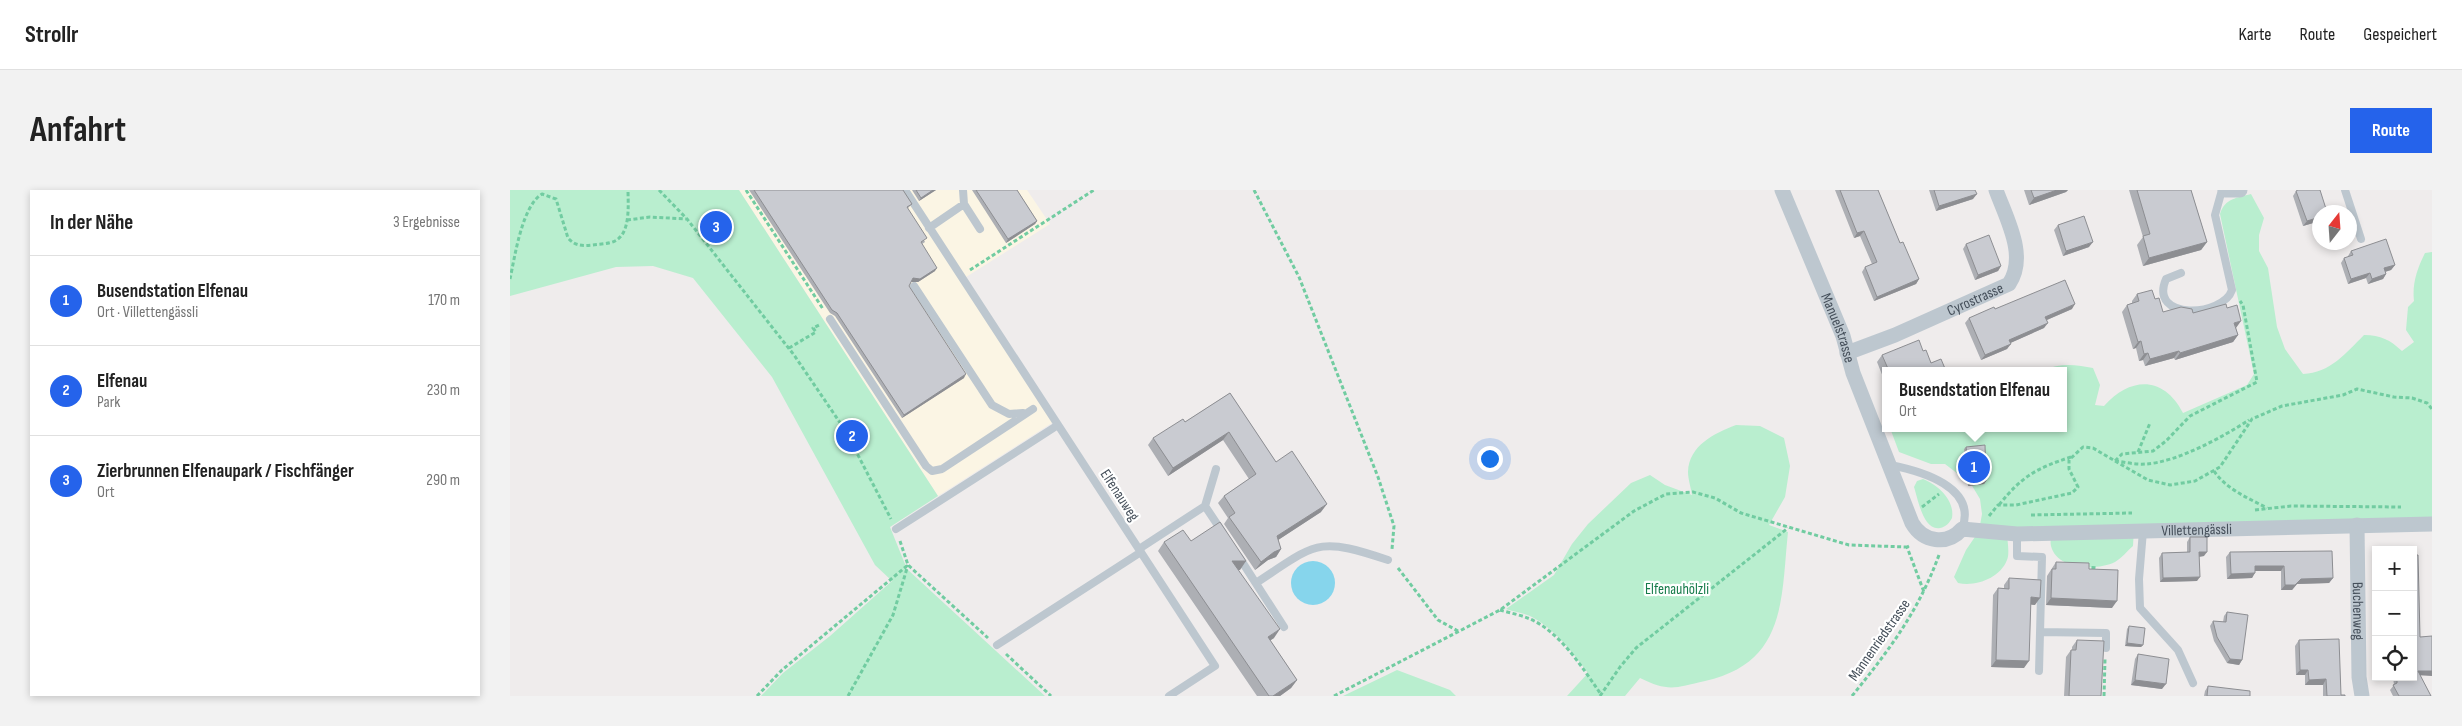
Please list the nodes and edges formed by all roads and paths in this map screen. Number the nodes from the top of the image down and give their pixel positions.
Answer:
1 (628, 190) edge
2 (659, 190) edge
3 (746, 190) edge
4 (905, 190) edge
5 (963, 190) edge
6 (1094, 190) edge
7 (1254, 190) edge
8 (1782, 190) edge
9 (1996, 190) edge
10 (2223, 190) edge
11 (2240, 190) edge
12 (2345, 190) edge
13 (964, 204) junction
14 (627, 220) junction
15 (686, 220) junction
16 (929, 228) junction
17 (980, 229) dead end
18 (2361, 239) dead end
19 (2181, 273) dead end
20 (961, 276) junction
21 (510, 279) edge
22 (914, 286) edge
23 (2232, 290) junction
24 (830, 318) joint
25 (813, 328) dead end
26 (789, 348) junction
27 (1847, 353) junction
28 (1042, 402) junction
29 (1033, 408) junction
30 (2432, 409) edge
31 (2252, 419) junction
32 (2150, 423) dead end
33 (1058, 425) junction
34 (2138, 452) junction
35 (2073, 456) junction
36 (2115, 462) junction
37 (1890, 465) junction
38 (1216, 469) dead end
39 (2214, 471) junction
40 (1948, 487) junction
41 (1998, 505) junction
42 (1205, 506) junction
43 (2268, 508) dead end
44 (1909, 514) junction
45 (1988, 517) dead end
46 (2432, 524) edge
47 (2357, 525) junction
48 (896, 528) junction
49 (1788, 528) junction
50 (1962, 529) junction
51 (2143, 531) junction
52 (2017, 534) junction
53 (1924, 536) junction
54 (1225, 537) edge
55 (1945, 540) junction
56 (1907, 547) junction
57 (1140, 551) junction
58 (1236, 552) edge
59 (1388, 560) junction
60 (908, 565) junction
61 (2080, 567) edge
62 (2098, 568) edge
63 (1256, 583) junction
64 (1924, 592) junction
65 (1500, 610) junction
66 (1284, 627) dead end
67 (1458, 632) junction
68 (2040, 632) junction
69 (997, 645) junction
70 (2106, 648) joint
71 (2039, 670) dead end
72 (2193, 683) dead end
73 (1601, 695) edge
74 (757, 696) edge
75 (848, 696) edge
76 (1051, 696) edge
77 (1169, 696) edge
78 (1334, 696) edge
79 (1852, 696) edge
80 (2104, 696) edge
81 (2362, 696) edge

1 - 14 path
2 - 15 path
3 - 24 path
4 - 16 lane, Elfenauweg
5 - 13 lane
6 - 20 path
7 - 59 path
8 - 27 street, Manuelstrasse
9 - 27 street, Cyrostrasse
10 - 11 street
10 - 23 lane
12 - 18 lane
13 - 16 lane
13 - 17 lane
14 - 15 path
14 - 21 path
15 - 26 path
16 - 20 lane, Elfenauweg
19 - 23 lane
20 - 28 lane, Elfenauweg
22 - 29 lane
23 - 34 path
24 - 29 lane
25 - 26 path
26 - 48 path
27 - 37 street, Manuelstrasse
28 - 29 lane
28 - 33 lane, Elfenauweg
30 - 31 path
31 - 36 path
31 - 39 path
32 - 34 path
33 - 48 lane
33 - 57 lane, Elfenauweg
34 - 36 path
35 - 36 path
35 - 41 path
35 - 41 path
36 - 39 path
37 - 40 lane
37 - 44 street, Manuelstrasse
38 - 42 lane
39 - 43 path
40 - 44 path
40 - 50 lane
41 - 45 path
42 - 54 lane
42 - 57 lane
44 - 53 street, Manuelstrasse
46 - 47 street, Villettengässli
47 - 51 street, Villettengässli
47 - 81 street, Buchenweg
48 - 60 path
49 - 56 path
49 - 65 path
49 - 73 path
50 - 52 street, Villettengässli
50 - 55 street
51 - 52 street, Villettengässli
51 - 72 lane
52 - 68 lane
53 - 55 street
53 - 56 path
55 - 64 path, Mannenriedstrasse
56 - 64 path
57 - 69 lane
57 - 77 lane, Elfenauweg
58 - 63 lane
59 - 63 lane
59 - 67 path
60 - 69 path
60 - 74 path
60 - 75 path
61 - 62 path
63 - 66 lane
64 - 79 path, Mannenriedstrasse
65 - 67 path
65 - 73 path
67 - 78 path
68 - 70 lane
68 - 71 lane
69 - 76 path
70 - 80 path

